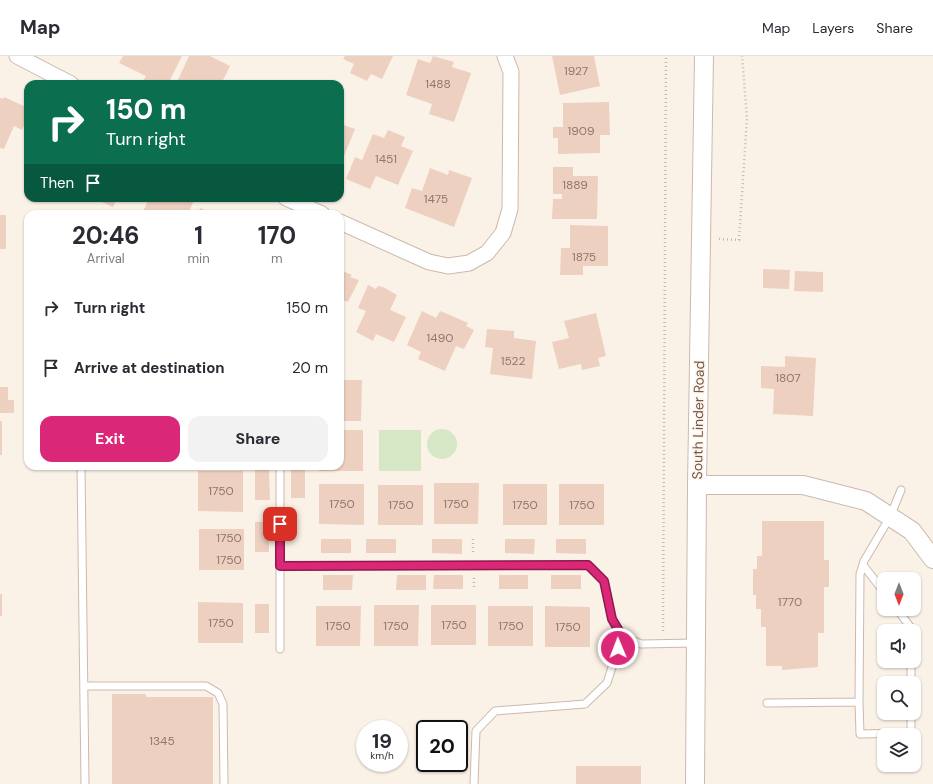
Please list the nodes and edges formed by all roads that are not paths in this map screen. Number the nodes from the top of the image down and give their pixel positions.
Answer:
1 (17, 56) edge
2 (505, 56) edge
3 (704, 56) edge
4 (63, 80) edge
5 (295, 202) edge
6 (313, 210) edge
7 (344, 224) edge
8 (81, 470) edge
9 (280, 470) edge
10 (697, 485) junction
11 (901, 490) dead end
12 (890, 517) junction
13 (933, 559) edge
14 (863, 565) junction
15 (280, 566) junction
16 (877, 583) edge
17 (622, 636) junction
18 (696, 643) junction
19 (280, 649) dead end
20 (84, 686) junction
21 (767, 702) dead end
22 (860, 702) junction
23 (911, 720) edge
24 (85, 784) edge
25 (224, 784) edge
26 (474, 784) edge
27 (695, 784) edge

1 - 4 street
2 - 7 street
3 - 10 street, South Linder Road
5 - 6 street
8 - 20 lane
9 - 15 lane
10 - 12 street
10 - 18 street, South Linder Road
11 - 12 lane
12 - 13 street
12 - 14 lane
14 - 16 lane
14 - 22 lane
15 - 17 lane
15 - 19 lane
17 - 18 lane
17 - 26 lane
18 - 27 street, South Linder Road
20 - 24 lane
20 - 25 lane
21 - 22 lane
22 - 23 lane

